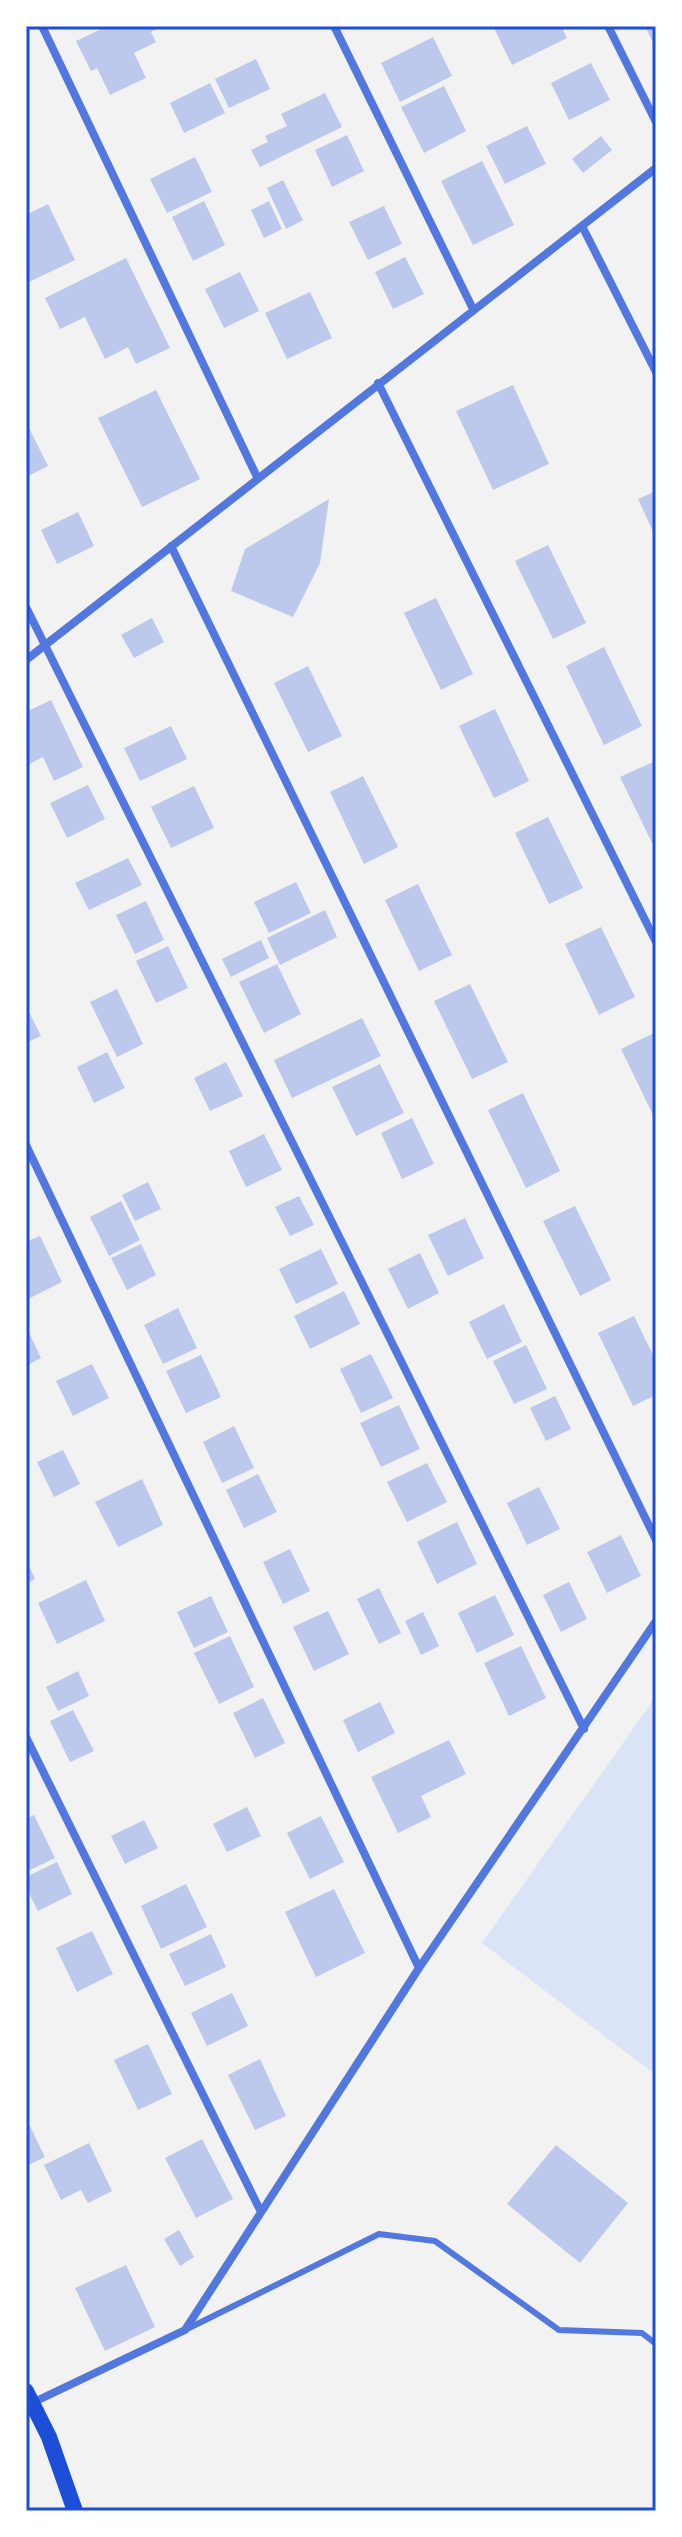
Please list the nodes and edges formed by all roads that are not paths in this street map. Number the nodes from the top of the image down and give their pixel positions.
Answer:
1 (42, 26) edge
2 (334, 26) edge
3 (608, 26) edge
4 (656, 122) edge
5 (656, 168) edge
6 (582, 226) junction
7 (473, 309) junction
8 (656, 372) edge
9 (378, 383) junction
10 (258, 479) junction
11 (171, 546) junction
12 (26, 607) edge
13 (45, 645) junction
14 (26, 660) edge
15 (656, 942) edge
16 (26, 1145) edge
17 (656, 1540) edge
18 (656, 1621) edge
19 (584, 1729) junction
20 (26, 1737) edge
21 (419, 1968) junction
22 (261, 2212) junction
23 (185, 2330) junction
24 (656, 2344) edge
25 (29, 2397) edge
26 (75, 2511) edge

1 - 10 street
2 - 7 street
3 - 4 street
5 - 6 street
6 - 7 street
6 - 8 street
7 - 9 street
9 - 10 street
9 - 15 street
10 - 11 street
11 - 13 street
11 - 17 street
12 - 13 street
13 - 14 street
13 - 19 street
16 - 21 street
18 - 19 street
19 - 21 street
20 - 22 street
21 - 22 street
22 - 23 street
23 - 24 lane
23 - 25 street
25 - 26 main road

